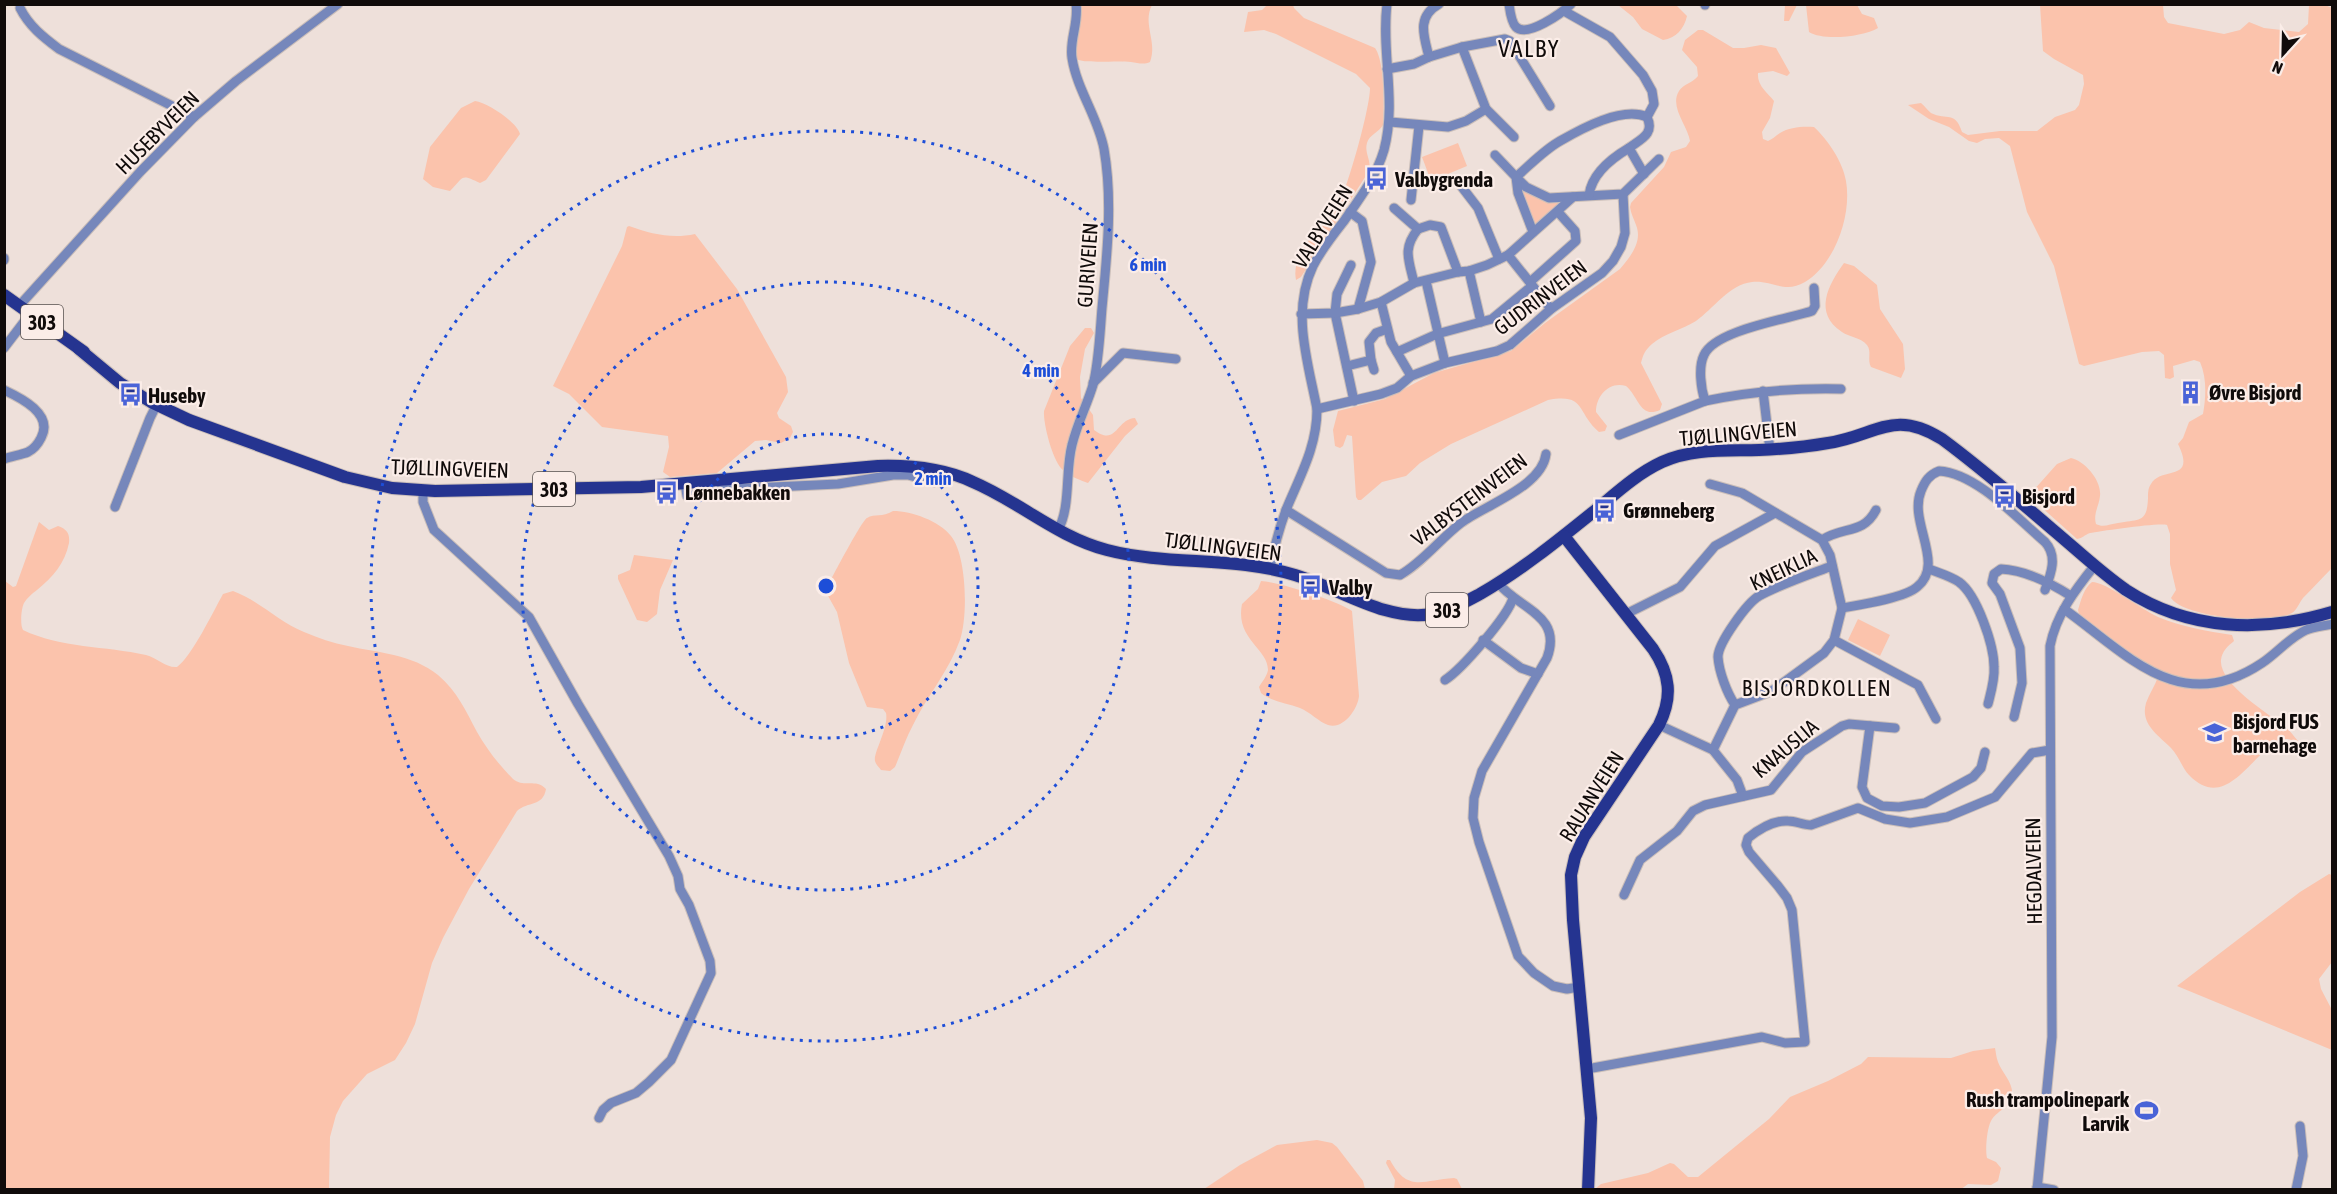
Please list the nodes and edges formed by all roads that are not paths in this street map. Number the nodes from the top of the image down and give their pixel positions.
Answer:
1 (338, 4) edge
2 (1076, 4) edge
3 (1387, 4) edge
4 (1439, 4) edge
5 (1509, 4) edge
6 (21, 8) dead end
7 (1567, 8) edge
8 (1461, 47) junction
9 (1429, 57) junction
10 (1387, 69) junction
11 (1550, 106) dead end
12 (1486, 109) junction
13 (194, 117) junction
14 (1647, 117) junction
15 (1390, 122) junction
16 (1419, 126) junction
17 (1514, 137) dead end
18 (1629, 148) junction
19 (1495, 155) dead end
20 (1659, 159) dead end
21 (1644, 174) junction
22 (1516, 177) junction
23 (1458, 182) dead end
24 (1623, 194) junction
25 (1589, 195) junction
26 (1573, 197) junction
27 (1411, 200) dead end
28 (1394, 208) dead end
29 (1350, 212) junction
30 (1558, 212) junction
31 (1418, 229) junction
32 (1533, 232) junction
33 (1503, 257) junction
34 (1351, 265) dead end
35 (1469, 271) junction
36 (1458, 272) junction
37 (1426, 281) junction
38 (1414, 284) junction
39 (1531, 284) junction
40 (1814, 288) dead end
41 (4, 295) edge
42 (1381, 302) junction
43 (19, 306) junction
44 (1358, 309) junction
45 (1551, 309) junction
46 (1335, 313) junction
47 (30, 314) junction
48 (1301, 314) junction
49 (1481, 322) junction
50 (1387, 329) junction
51 (1437, 334) junction
52 (4, 348) edge
53 (1397, 351) junction
54 (1176, 359) dead end
55 (1445, 363) junction
56 (1347, 366) junction
57 (1411, 376) junction
58 (1093, 383) junction
59 (1841, 389) dead end
60 (4, 390) edge
61 (1763, 391) junction
62 (1354, 400) junction
63 (1705, 401) junction
64 (157, 404) junction
65 (1317, 409) junction
66 (1619, 435) dead end
67 (1770, 450) junction
68 (1546, 454) dead end
69 (4, 459) edge
70 (1710, 484) dead end
71 (423, 490) junction
72 (115, 507) dead end
73 (1286, 510) junction
74 (1876, 510) dead end
75 (1775, 513) junction
76 (1058, 530) junction
77 (1564, 536) junction
78 (1822, 540) junction
79 (2095, 565) junction
80 (1832, 567) junction
81 (1270, 568) junction
82 (1929, 569) junction
83 (1498, 584) junction
84 (2046, 587) junction
85 (2071, 596) junction
86 (1513, 598) junction
87 (1842, 608) junction
88 (2064, 609) junction
89 (2332, 612) edge
90 (1626, 614) junction
91 (2332, 624) edge
92 (1483, 640) junction
93 (1834, 640) junction
94 (1538, 674) junction
95 (1445, 680) dead end
96 (1988, 704) dead end
97 (1735, 705) junction
98 (2014, 717) dead end
99 (1936, 718) dead end
100 (1659, 725) junction
101 (1870, 726) junction
102 (1895, 728) dead end
103 (1713, 750) junction
104 (2050, 750) junction
105 (1985, 752) dead end
106 (1743, 796) junction
107 (1624, 895) dead end
108 (1579, 987) junction
109 (1587, 1069) junction
110 (599, 1118) dead end
111 (2300, 1126) dead end
112 (2037, 1188) edge
113 (1588, 1190) edge
114 (2054, 1190) edge
115 (2296, 1190) edge

1 - 13 street, HUSEBYVEIEN
2 - 58 street, GURIVEIEN
3 - 10 street, VALBYVEIEN
4 - 9 street
5 - 7 street
6 - 13 street
7 - 14 street
8 - 9 street
8 - 11 street
8 - 12 street
9 - 10 street
10 - 15 street, VALBYVEIEN
12 - 16 street
12 - 17 street
13 - 43 street, HUSEBYVEIEN
14 - 18 street
14 - 22 street
15 - 16 street
15 - 29 street, VALBYVEIEN
16 - 27 street
18 - 21 street
18 - 25 street
19 - 22 street
20 - 21 street
21 - 24 street
22 - 26 street
22 - 32 street
23 - 33 street
24 - 25 street
24 - 45 street, GUDRINVEIEN
25 - 26 street
26 - 30 street
28 - 31 street
29 - 44 street
29 - 48 street, VALBYVEIEN
30 - 32 street
30 - 39 street
31 - 36 street
31 - 38 street
32 - 33 street
33 - 35 street
33 - 39 street
34 - 46 street
35 - 36 street
35 - 49 street
36 - 37 street
37 - 38 street
37 - 51 street
38 - 42 street
39 - 45 street
39 - 49 street
40 - 63 street
41 - 43 main road, TJØLLINGVEIEN / 303
42 - 44 street
42 - 50 street
43 - 47 main road, TJØLLINGVEIEN / 303
44 - 46 street
45 - 55 street, GUDRINVEIEN
46 - 48 street
46 - 56 street
47 - 52 street
47 - 64 main road, TJØLLINGVEIEN / 303
48 - 65 street, VALBYVEIEN
49 - 51 street
50 - 53 street
50 - 56 street
51 - 53 street
51 - 55 street
53 - 57 street
54 - 58 street
55 - 57 street, GUDRINVEIEN
56 - 62 street
57 - 62 street, GUDRINVEIEN
58 - 76 street, GURIVEIEN
59 - 61 street
60 - 69 street
61 - 63 street
61 - 67 street
62 - 65 street, GUDRINVEIEN
63 - 66 street
64 - 71 main road, TJØLLINGVEIEN / 303
64 - 72 street
65 - 73 street, VALBYVEIEN
67 - 77 main road, TJØLLINGVEIEN / 303
67 - 79 main road, TJØLLINGVEIEN / 303
68 - 73 street, VALBYSTEINVEIEN
70 - 75 street
71 - 76 main road, TJØLLINGVEIEN / 303
71 - 110 street
73 - 81 street, VALBYVEIEN
74 - 78 street
75 - 78 street
75 - 90 street
76 - 81 main road, TJØLLINGVEIEN / 303
77 - 83 main road, TJØLLINGVEIEN / 303
77 - 90 main road, RAUANVEIEN
78 - 80 street
79 - 85 street, HEGDALVEIEN
79 - 89 main road, TJØLLINGVEIEN / 303
80 - 87 street, KNEIKLIA
80 - 97 street, KNEIKLIA
81 - 83 main road, TJØLLINGVEIEN / 303
82 - 84 street
82 - 87 street
82 - 96 street
83 - 86 street
84 - 85 street
84 - 98 street
85 - 88 street, HEGDALVEIEN
86 - 92 street
86 - 94 street
87 - 93 street, KNEIKLIA
88 - 91 street
88 - 104 street, HEGDALVEIEN
90 - 100 main road, RAUANVEIEN
92 - 94 street
92 - 95 street
93 - 97 street
93 - 99 street
94 - 108 street
97 - 103 street
100 - 103 street
100 - 108 main road, RAUANVEIEN
101 - 102 street, KNAUSLIA
101 - 105 street
101 - 106 street, KNAUSLIA
103 - 106 street
104 - 109 street
104 - 112 street, HEGDALVEIEN
106 - 107 street, KNAUSLIA
108 - 109 main road, RAUANVEIEN
109 - 113 main road, RAUANVEIEN
111 - 115 street
112 - 114 street, HEGDALVEIEN

